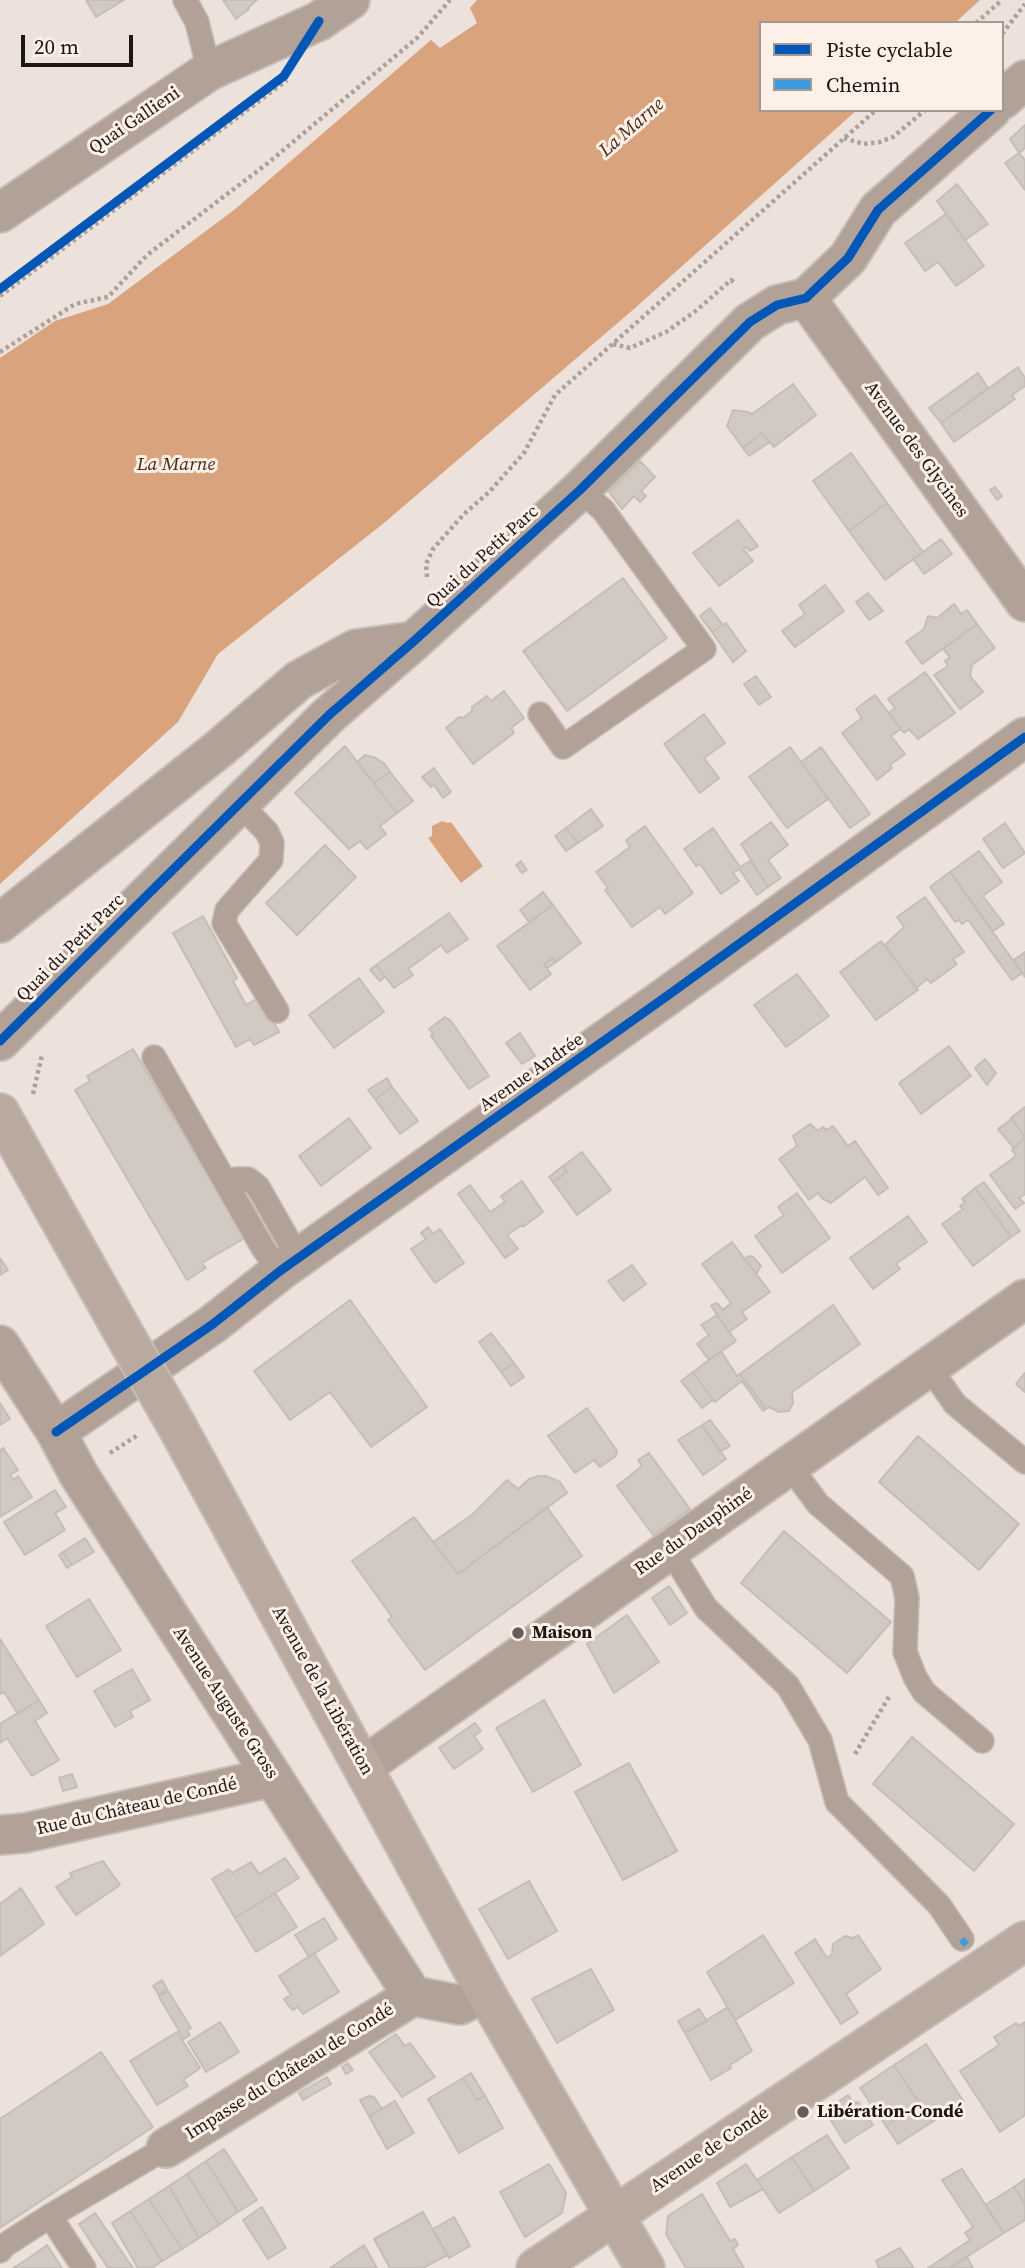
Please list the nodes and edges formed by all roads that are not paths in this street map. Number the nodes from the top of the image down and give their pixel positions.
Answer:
1 (185, 0) edge
2 (350, 0) edge
3 (209, 71) junction
4 (1025, 80) edge
5 (1004, 98) edge
6 (989, 112) edge
7 (0, 213) edge
8 (806, 298) junction
9 (580, 490) junction
10 (1025, 602) edge
11 (414, 641) junction
12 (540, 714) dead end
13 (1025, 737) edge
14 (239, 803) junction
15 (0, 923) edge
16 (277, 1012) dead end
17 (0, 1041) edge
18 (154, 1057) dead end
19 (16, 1108) edge
20 (236, 1179) dead end
21 (290, 1265) junction
22 (1025, 1299) edge
23 (0, 1345) edge
24 (929, 1367) junction
25 (56, 1432) junction
26 (1025, 1462) edge
27 (789, 1465) junction
28 (670, 1550) junction
29 (982, 1741) dead end
30 (363, 1766) junction
31 (273, 1777) junction
32 (0, 1835) edge
33 (962, 1940) dead end
34 (1025, 1941) edge
35 (485, 1992) junction
36 (413, 1996) junction
37 (166, 2148) joint
38 (614, 2214) junction
39 (50, 2216) junction
40 (0, 2251) edge
41 (84, 2268) edge
42 (536, 2268) edge
43 (645, 2268) edge

1 - 3 lane
2 - 3 street, Quai Gallieni
3 - 7 street, Quai Gallieni
4 - 5 street
6 - 8 street, Quai du Petit Parc
8 - 9 street, Quai du Petit Parc
8 - 10 street, Avenue des Glycines
9 - 11 street, Quai du Petit Parc
9 - 12 lane
11 - 14 street, Quai du Petit Parc
11 - 15 street
13 - 21 street, Avenue Andrée
14 - 16 lane
14 - 17 street, Quai du Petit Parc
18 - 21 lane
19 - 30 main road, Avenue de la Libération, bridge
20 - 21 lane
21 - 25 street, Avenue Andrée
22 - 24 street, Rue du Dauphiné
23 - 25 street, Avenue Auguste Gross
24 - 26 lane
24 - 27 street, Rue du Dauphiné
25 - 31 street, Avenue Auguste Gross
27 - 28 street, Rue du Dauphiné
27 - 29 lane
28 - 30 street, Rue du Dauphiné
28 - 33 lane
30 - 35 main road, Avenue de la Libération
31 - 32 street, Rue du Château de Condé
31 - 36 street, Avenue Auguste Gross
34 - 38 main road, Avenue de Condé
35 - 36 street
35 - 38 main road, Avenue de la Libération
36 - 37 street, Impasse du Château de Condé
37 - 39 lane
38 - 42 main road, Avenue de Condé
38 - 43 main road, Avenue de la Libération
39 - 40 lane
39 - 41 lane

